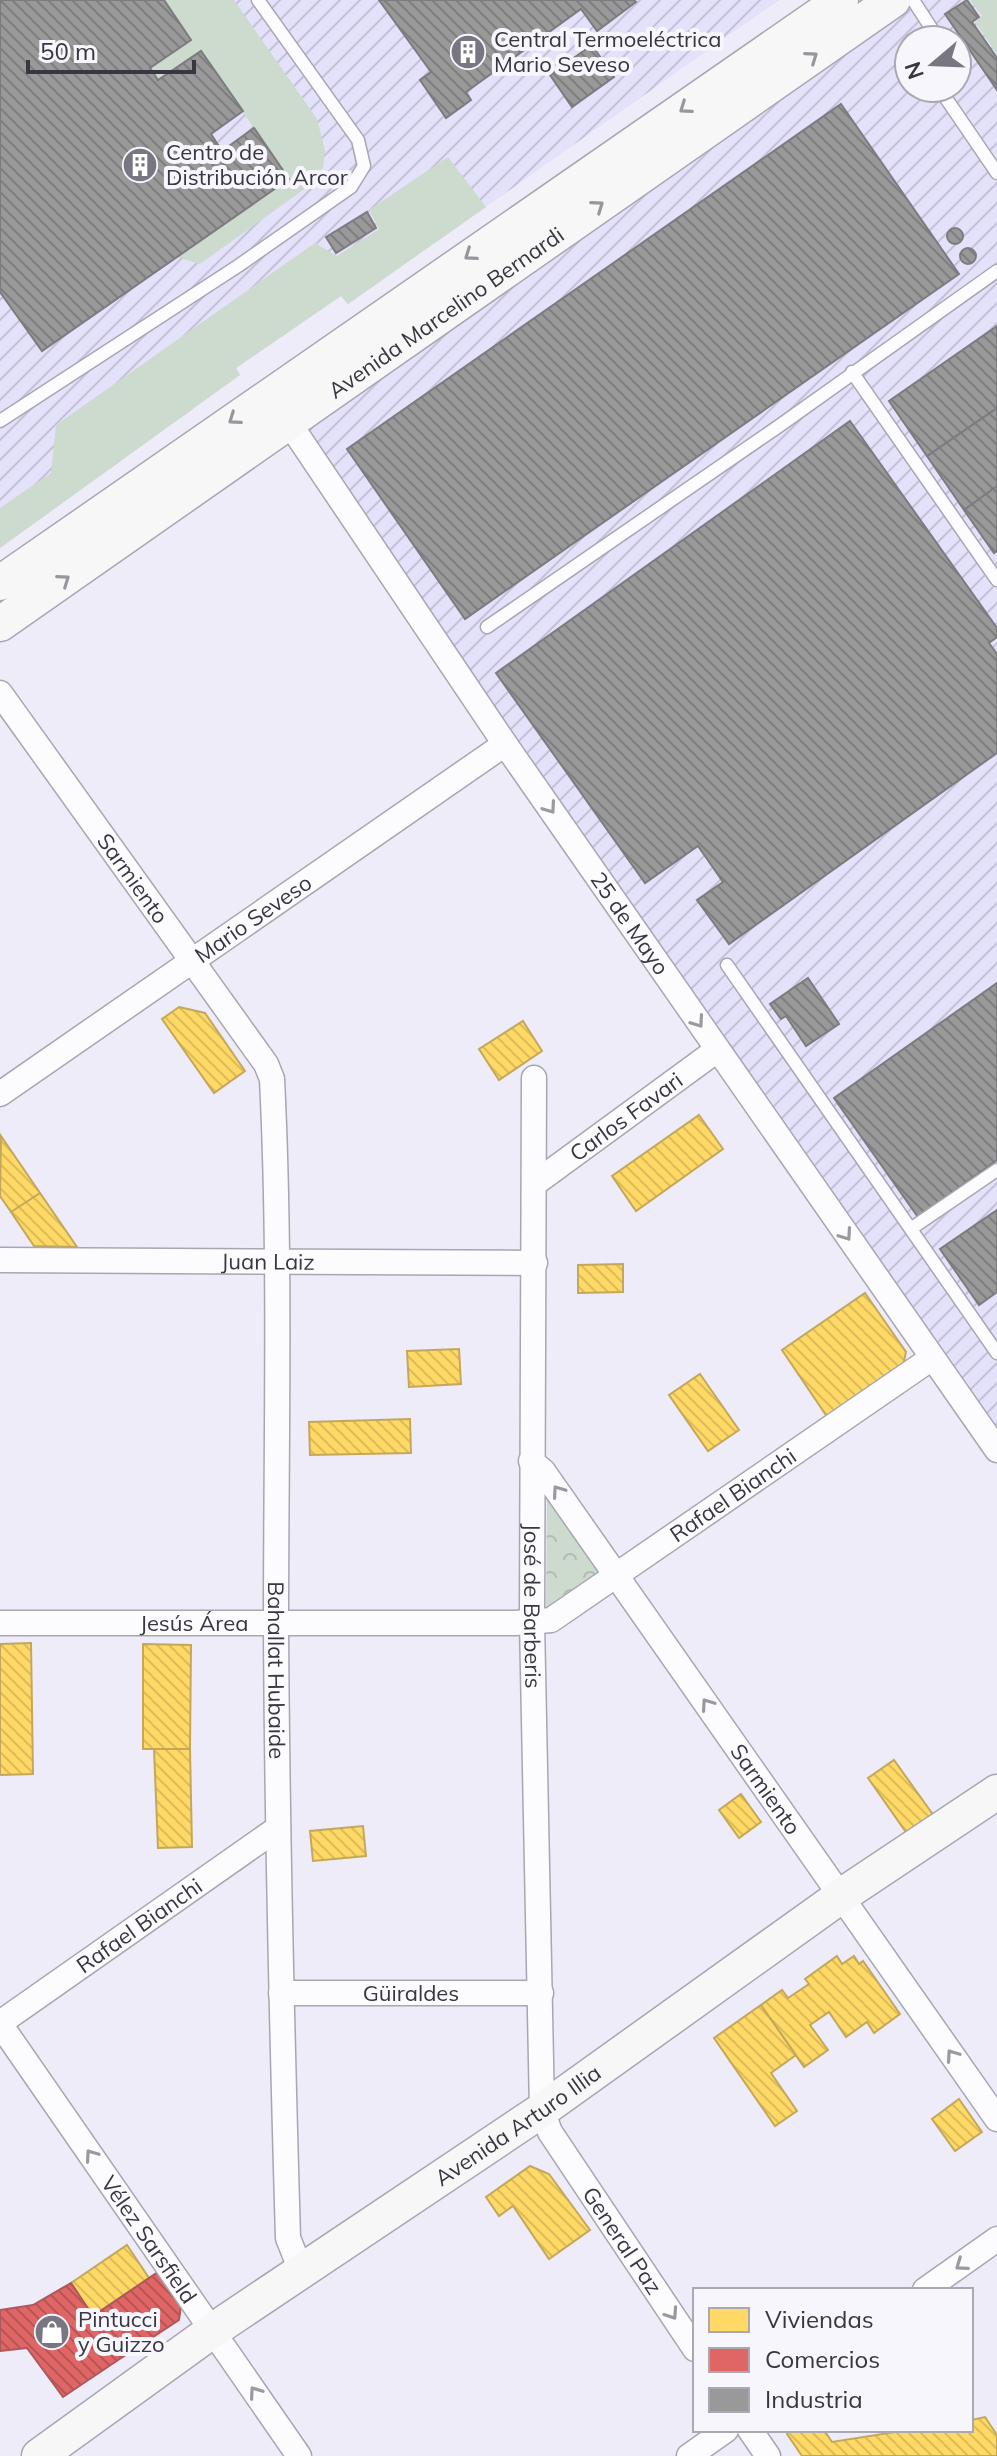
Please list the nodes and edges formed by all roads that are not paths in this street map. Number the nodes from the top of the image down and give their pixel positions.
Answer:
1 (258, 0) edge
2 (841, 0) edge
3 (893, 0) edge
4 (913, 0) edge
5 (929, 24) edge
6 (950, 104) edge
7 (997, 173) edge
8 (997, 271) edge
9 (852, 372) junction
10 (269, 395) junction
11 (0, 421) edge
12 (289, 423) junction
13 (997, 580) edge
14 (0, 583) edge
15 (0, 624) edge
16 (487, 627) dead end
17 (0, 693) edge
18 (505, 744) junction
19 (193, 962) junction
20 (727, 965) dead end
21 (717, 1050) junction
22 (266, 1064) joint
23 (534, 1078) dead end
24 (0, 1094) edge
25 (997, 1170) edge
26 (534, 1184) junction
27 (912, 1228) junction
28 (0, 1260) edge
29 (277, 1263) junction
30 (535, 1263) junction
31 (997, 1353) edge
32 (932, 1358) junction
33 (997, 1450) edge
34 (531, 1461) junction
35 (617, 1575) junction
36 (532, 1622) junction
37 (0, 1623) edge
38 (276, 1623) junction
39 (997, 1792) edge
40 (278, 1828) junction
41 (841, 1896) junction
42 (281, 1993) junction
43 (541, 1993) junction
44 (0, 2024) edge
45 (997, 2119) edge
46 (546, 2121) junction
47 (997, 2239) edge
48 (302, 2273) junction
49 (928, 2288) edge
50 (212, 2331) junction
51 (693, 2346) edge
52 (723, 2432) edge
53 (751, 2432) edge
54 (39, 2456) edge
55 (299, 2456) edge
56 (689, 2456) edge
57 (768, 2456) edge

1 - 11 lane
2 -> 10 main road, Avenida Marcelino Bernardi
12 -> 3 main road, Avenida Marcelino Bernardi
4 - 5 lane
6 - 7 lane
8 - 9 lane
9 - 13 lane
9 - 16 lane
10 - 12 street, 25 de Mayo
10 -> 14 main road, Avenida Marcelino Bernardi
15 -> 12 main road, Avenida Marcelino Bernardi
12 - 18 street, 25 de Mayo
17 - 19 street, Sarmiento
18 - 19 street, Mario Seveso
18 -> 21 street, 25 de Mayo
19 - 22 street, Sarmiento
19 - 24 street, Mario Seveso
20 - 27 lane
21 - 26 street, Carlos Favari
21 -> 32 street, 25 de Mayo
22 - 29 street, Bahallat Hubaide
23 - 26 street, José de Barberis
25 - 27 lane
26 - 30 street, José de Barberis
27 - 31 lane
28 - 29 street, Juan Laiz
29 - 30 street, Juan Laiz
29 - 38 street, Bahallat Hubaide
30 - 34 street, José de Barberis
32 - 33 street, 25 de Mayo
32 - 35 street, Rafael Bianchi
35 -> 34 street, Sarmiento
34 - 36 street, José de Barberis
35 - 36 street, Rafael Bianchi
41 -> 35 street, Sarmiento
36 - 38 street, Jesús Área
36 - 43 street, José de Barberis
37 - 38 street, Jesús Área
38 - 40 street, Bahallat Hubaide
39 - 41 main road, Avenida Arturo Illia
40 - 42 street, Bahallat Hubaide
40 - 44 street, Rafael Bianchi
45 -> 41 street, Sarmiento
41 - 46 main road, Avenida Arturo Illia
42 - 43 street, Güiraldes
42 - 48 street, Bahallat Hubaide
43 - 46 street, José de Barberis
50 -> 44 street, Vélez Sarsfield
46 - 48 main road, Avenida Arturo Illia
46 -> 51 street, General Paz
47 -> 49 street
48 - 50 main road, Avenida Arturo Illia
50 - 54 main road, Avenida Arturo Illia
55 -> 50 street, Vélez Sarsfield
52 - 56 street
53 - 57 street

